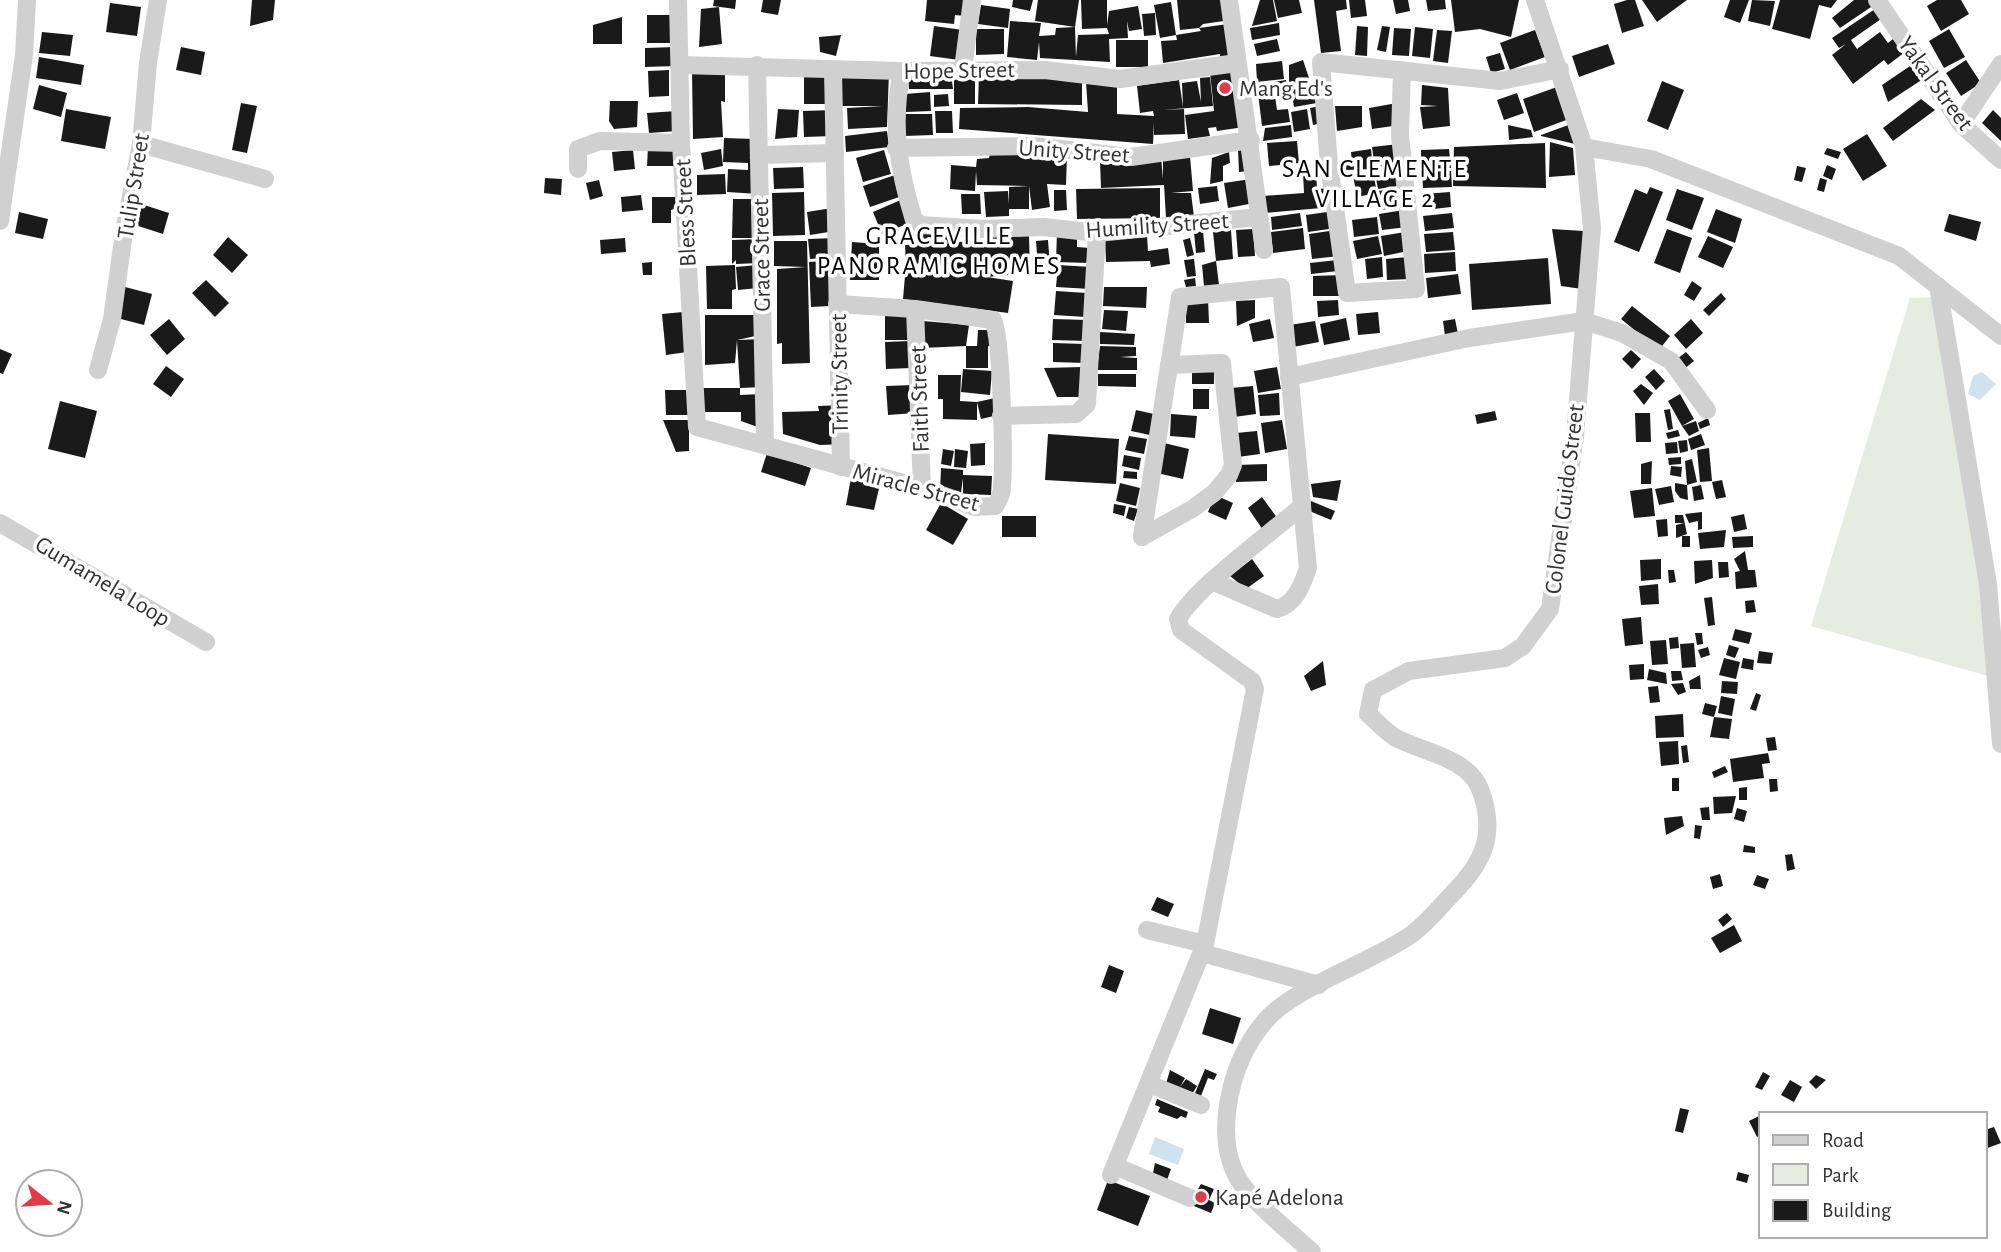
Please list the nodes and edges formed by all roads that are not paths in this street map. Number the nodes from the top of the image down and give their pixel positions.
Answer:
1 (27, 0) edge
2 (158, 0) edge
3 (678, 0) edge
4 (972, 0) edge
5 (1229, 0) edge
6 (1535, 0) edge
7 (1877, 0) edge
8 (1237, 63) junction
9 (2001, 64) edge
10 (680, 65) junction
11 (757, 65) junction
12 (963, 69) junction
13 (1402, 69) junction
14 (1560, 69) junction
15 (833, 70) junction
16 (902, 71) junction
17 (1961, 124) junction
18 (1251, 140) junction
19 (681, 143) junction
20 (141, 144) junction
21 (6, 145) edge
22 (1584, 147) junction
23 (896, 148) junction
24 (835, 153) junction
25 (759, 155) junction
26 (2001, 160) edge
27 (578, 169) dead end
28 (265, 179) dead end
29 (1259, 217) junction
30 (0, 221) edge
31 (1097, 233) junction
32 (1264, 250) dead end
33 (1938, 286) junction
34 (837, 304) junction
35 (915, 309) junction
36 (1584, 321) junction
37 (2001, 336) edge
38 (1169, 365) junction
39 (98, 370) dead end
40 (1289, 377) junction
41 (1707, 410) dead end
42 (1001, 416) junction
43 (696, 427) joint
44 (765, 445) junction
45 (841, 467) junction
46 (922, 488) junction
47 (1303, 506) junction
48 (0, 523) edge
49 (1214, 582) junction
50 (206, 642) dead end
51 (2001, 744) edge
52 (1147, 930) dead end
53 (1203, 949) junction
54 (1319, 985) junction
55 (1149, 1084) junction
56 (1201, 1105) dead end
57 (1190, 1198) dead end
58 (1312, 1252) edge

1 - 21 street
2 - 20 street, Tulip Street
3 - 10 street, Bless Street
4 - 12 street
5 - 8 street
6 - 14 street, Colonel Guido Street
7 - 17 street, Yakal Street
8 - 12 street, Hope Street
8 - 18 street
9 - 17 street
10 - 11 street, Hope Street
10 - 19 street, Bless Street
11 - 15 street, Hope Street
11 - 25 street, Grace Street
12 - 16 street, Hope Street
13 - 13 street
13 - 14 street
14 - 22 street, Colonel Guido Street
15 - 16 street, Hope Street
15 - 24 street, Trinity Street
16 - 23 street, Humility Street
17 - 26 street, Yakal Street
18 - 23 street, Unity Street
18 - 29 street
19 - 27 street
19 - 43 street, Bless Street
20 - 28 street
20 - 39 street, Tulip Street
21 - 30 street
22 - 33 street
22 - 36 street, Colonel Guido Street
23 - 31 street, Humility Street
24 - 25 street
24 - 34 street, Trinity Street
25 - 44 street, Grace Street
29 - 31 street, Humility Street
29 - 32 street
31 - 42 street
33 - 37 street
33 - 51 street
34 - 35 street
34 - 45 street, Trinity Street
35 - 42 street, Miracle Street
35 - 46 street, Faith Street
36 - 40 street
36 - 41 street
36 - 54 street, Colonel Guido Street
38 - 38 street
38 - 40 street
40 - 47 street
42 - 46 street, Miracle Street
43 - 44 street, Miracle Street
44 - 45 street, Miracle Street
45 - 46 street, Miracle Street
47 - 49 street
47 - 49 street
48 - 50 street, Gumamela Loop
49 - 53 street
52 - 53 street
53 - 54 street
53 - 55 street
54 - 58 street, Colonel Guido Street
55 - 56 street
55 - 57 street

